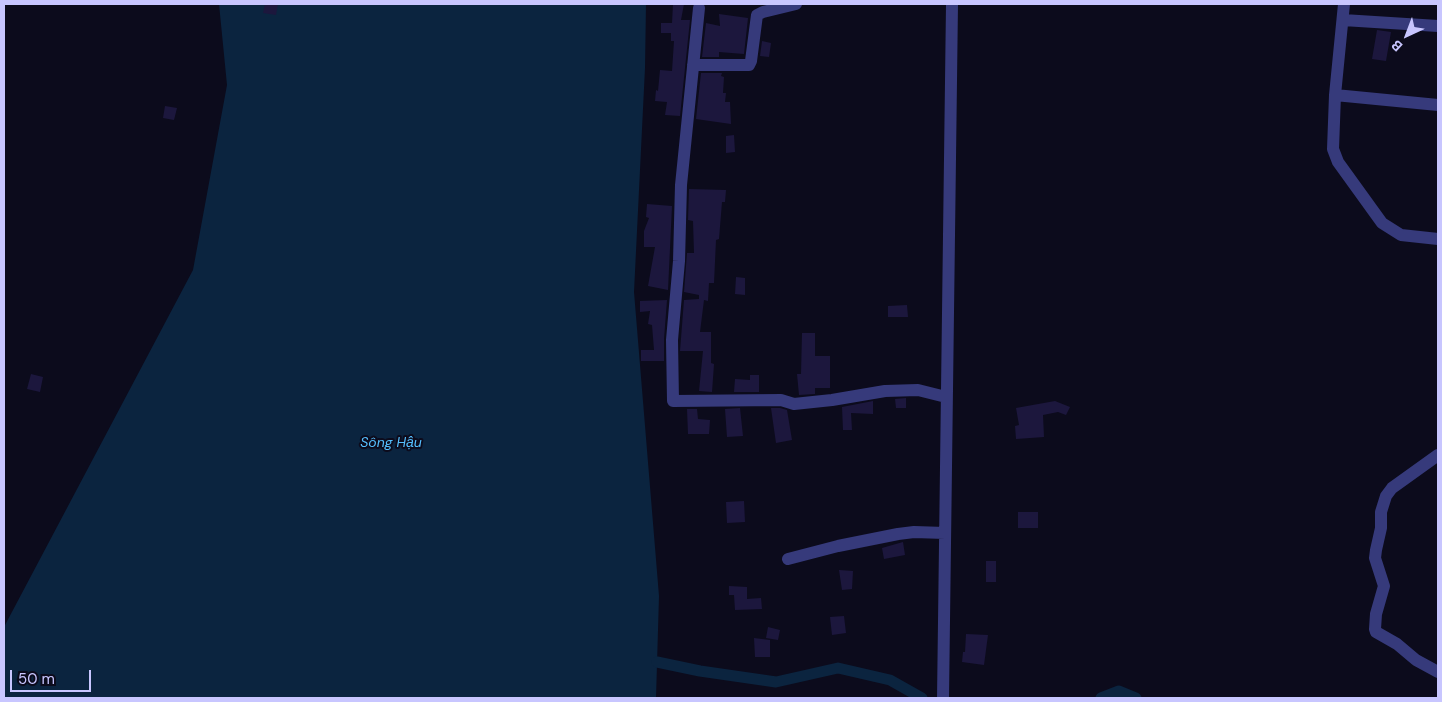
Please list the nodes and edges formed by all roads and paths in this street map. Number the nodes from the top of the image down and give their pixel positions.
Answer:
1 (796, 4) edge
2 (952, 4) edge
3 (1344, 4) edge
4 (699, 8) dead end
5 (1343, 20) junction
6 (1438, 26) edge
7 (693, 66) junction
8 (1336, 95) junction
9 (1438, 105) edge
10 (1438, 239) edge
11 (946, 397) junction
12 (1438, 455) edge
13 (945, 533) junction
14 (788, 559) dead end
15 (1438, 672) edge
16 (943, 695) edge

1 - 7 street
2 - 11 street
3 - 5 street
4 - 7 street
5 - 6 street
5 - 8 street
7 - 11 street
8 - 9 street
8 - 10 street
11 - 13 street
12 - 15 street
13 - 14 street
13 - 16 street

